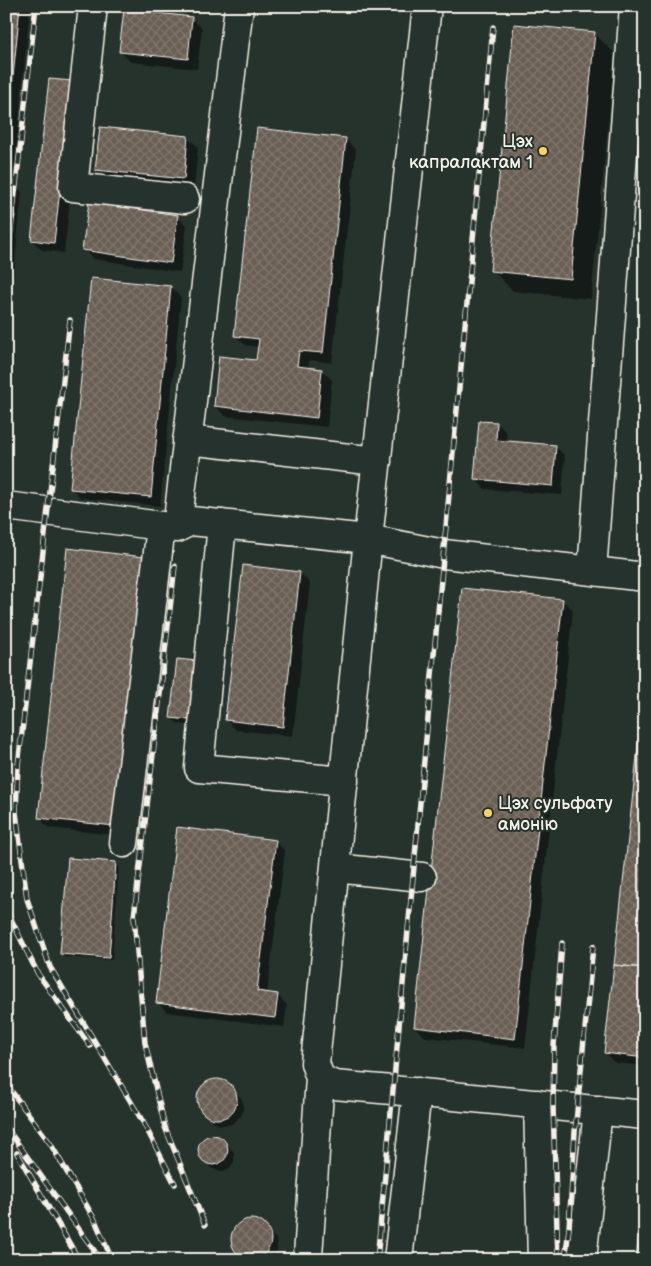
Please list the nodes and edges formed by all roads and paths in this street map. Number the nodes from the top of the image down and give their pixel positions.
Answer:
1 (93, 6) edge
2 (239, 6) edge
3 (427, 6) edge
4 (634, 6) edge
5 (185, 199) dead end
6 (187, 440) junction
7 (377, 461) junction
8 (6, 506) edge
9 (222, 524) junction
10 (168, 527) junction
11 (368, 539) junction
12 (592, 571) junction
13 (645, 577) edge
14 (344, 781) junction
15 (124, 844) dead end
16 (335, 868) junction
17 (422, 876) dead end
18 (320, 1078) junction
19 (417, 1092) junction
20 (538, 1104) junction
21 (598, 1110) junction
22 (645, 1115) edge
23 (308, 1256) dead end
24 (398, 1260) edge
25 (542, 1260) edge
26 (582, 1260) edge

1 - 5 lane
2 - 6 lane
3 - 7 lane
4 - 12 lane
6 - 7 lane
6 - 10 lane
7 - 11 lane
8 - 10 lane
9 - 10 lane
9 - 11 lane
9 - 14 lane
10 - 15 lane
11 - 12 lane
11 - 14 lane
12 - 13 lane
14 - 16 lane
16 - 17 lane
16 - 18 lane
18 - 19 lane
18 - 23 lane
19 - 20 lane
19 - 24 lane
20 - 21 lane
20 - 25 lane
21 - 22 lane
21 - 26 lane

